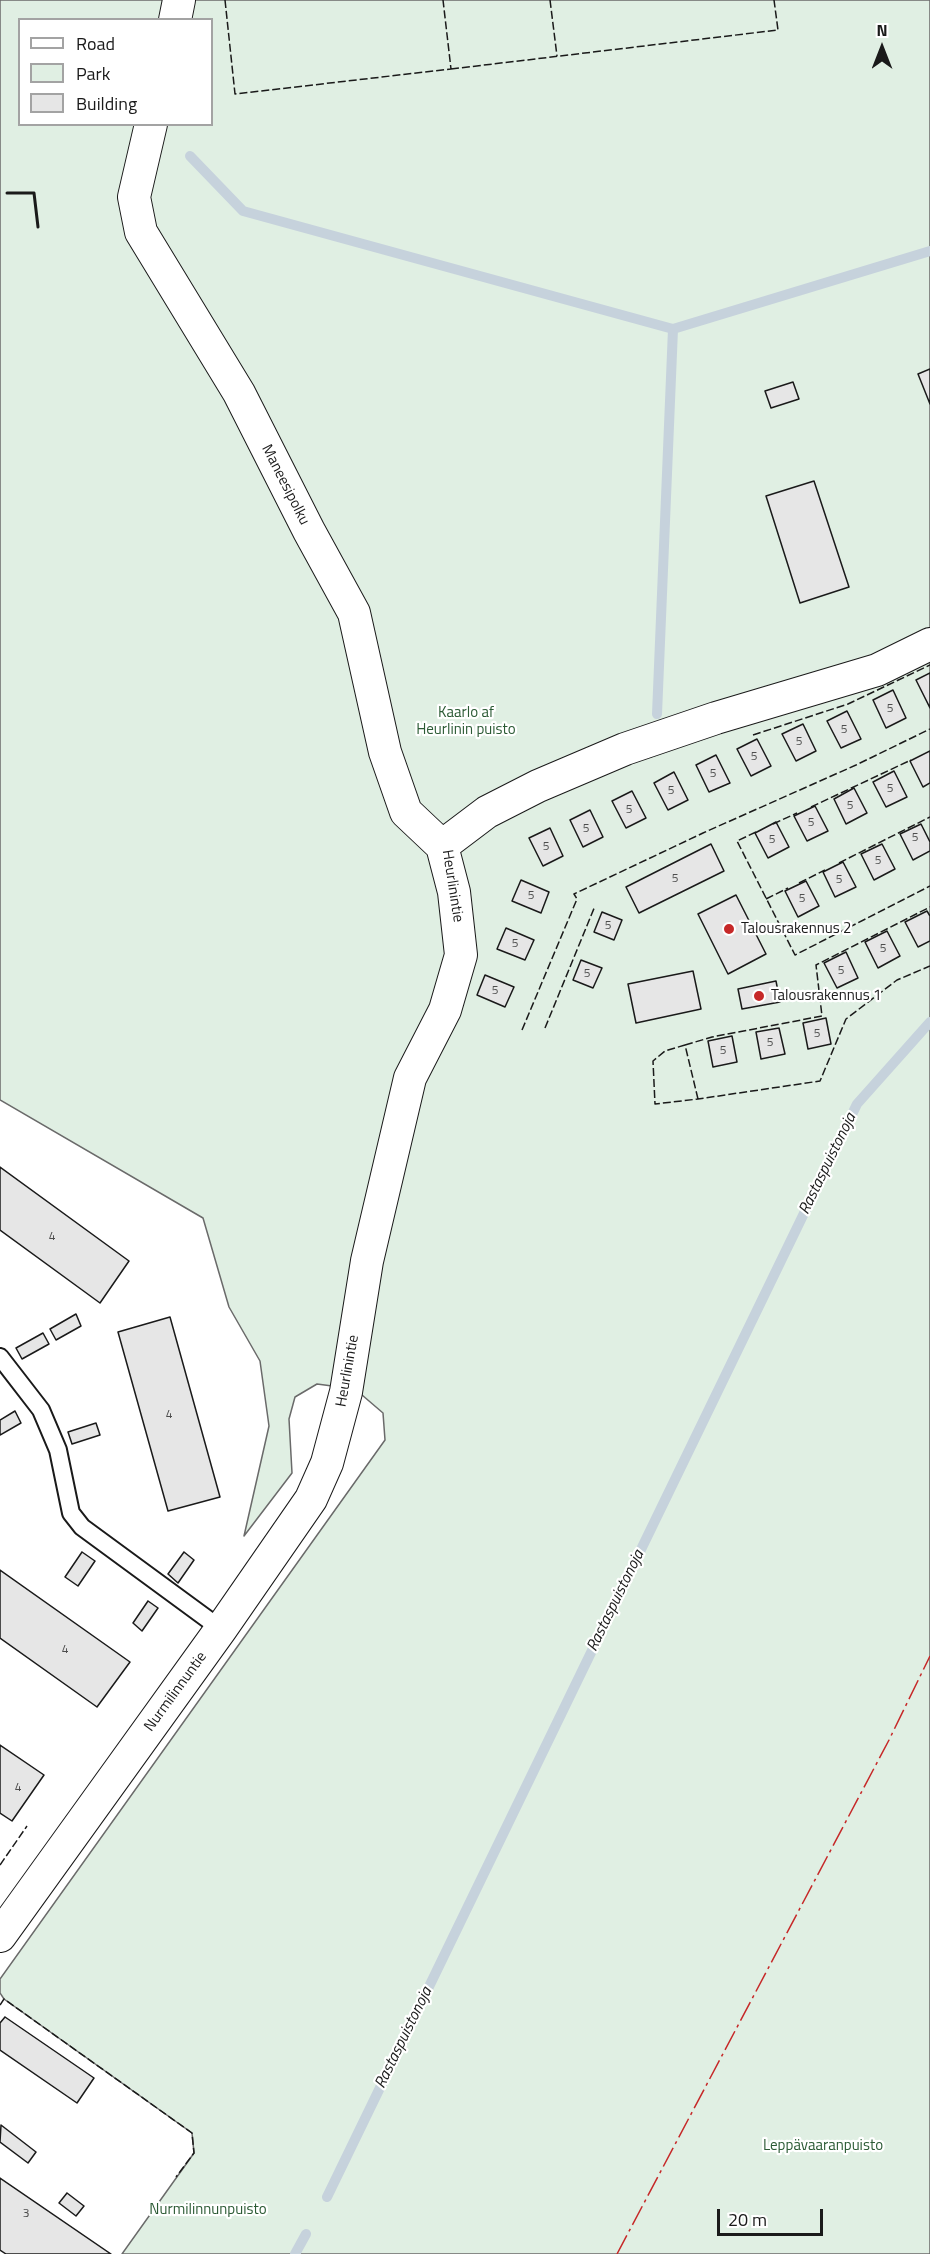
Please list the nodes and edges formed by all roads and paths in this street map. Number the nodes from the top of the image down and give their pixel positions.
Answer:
1 (179, 0) edge
2 (175, 18) edge
3 (151, 126) edge
4 (930, 644) edge
5 (442, 846) junction
6 (0, 1357) edge
7 (334, 1437) joint
8 (221, 1629) junction
9 (0, 1936) edge

1 - 2 street
3 - 5 street, Maneesipolku
4 - 5 street, Heurlinintie
5 - 7 street, Heurlinintie
6 - 8 lane
7 - 8 street, Nurmilinnuntie
8 - 9 street, Nurmilinnuntie

